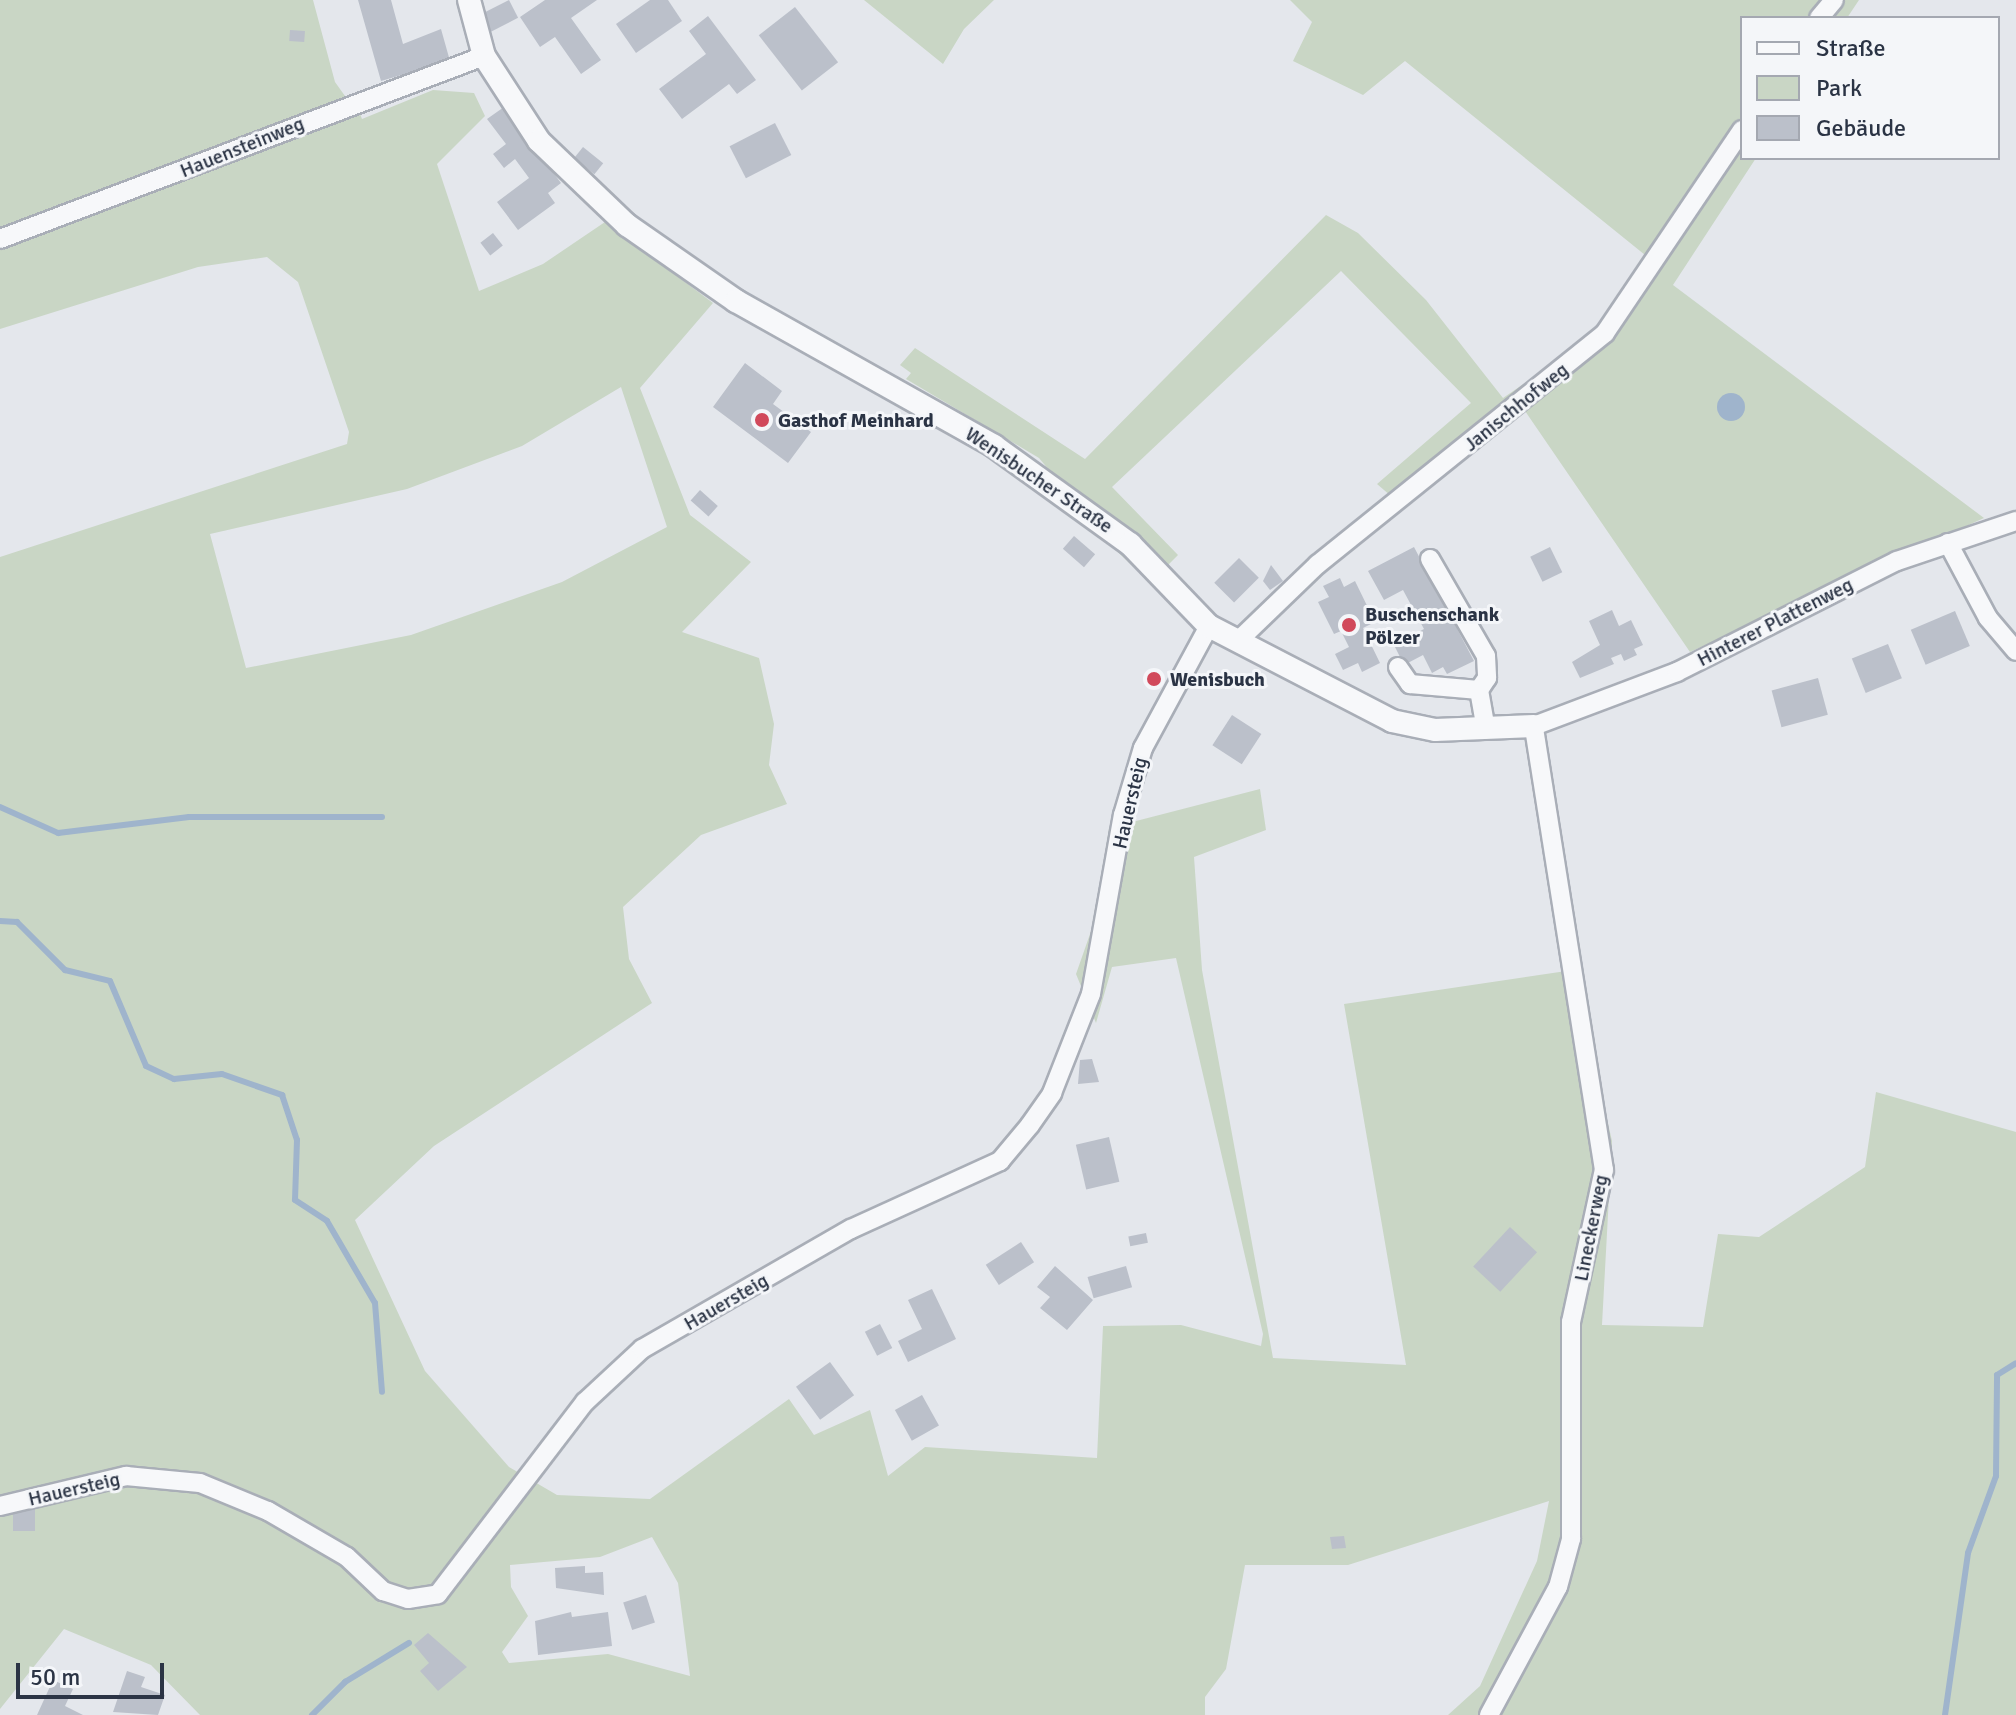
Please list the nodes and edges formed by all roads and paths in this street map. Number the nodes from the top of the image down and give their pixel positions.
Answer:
1 (469, 0) edge
2 (1834, 0) edge
3 (1821, 16) edge
4 (484, 56) junction
5 (1740, 133) edge
6 (0, 239) edge
7 (2016, 521) edge
8 (1948, 543) junction
9 (1430, 559) dead end
10 (1209, 626) junction
11 (1240, 639) junction
12 (2016, 651) edge
13 (1398, 667) dead end
14 (1479, 690) junction
15 (1534, 726) junction
16 (1486, 729) junction
17 (0, 1506) edge
18 (1489, 1715) edge

1 - 4 street, Wenisbucher Straße
2 - 3 street
4 - 6 street, Hauensteinweg
4 - 10 street, Wenisbucher Straße
5 - 11 street, Janischhofweg
7 - 8 street, Hinterer Plattenweg
8 - 12 street
8 - 15 street, Hinterer Plattenweg
9 - 14 street
10 - 11 street, Wenisbucher Straße
10 - 17 street, Hauersteig
11 - 16 street, Wenisbucher Straße
13 - 14 street
14 - 16 street
15 - 16 street, Wenisbucher Straße
15 - 18 street, Lineckerweg

